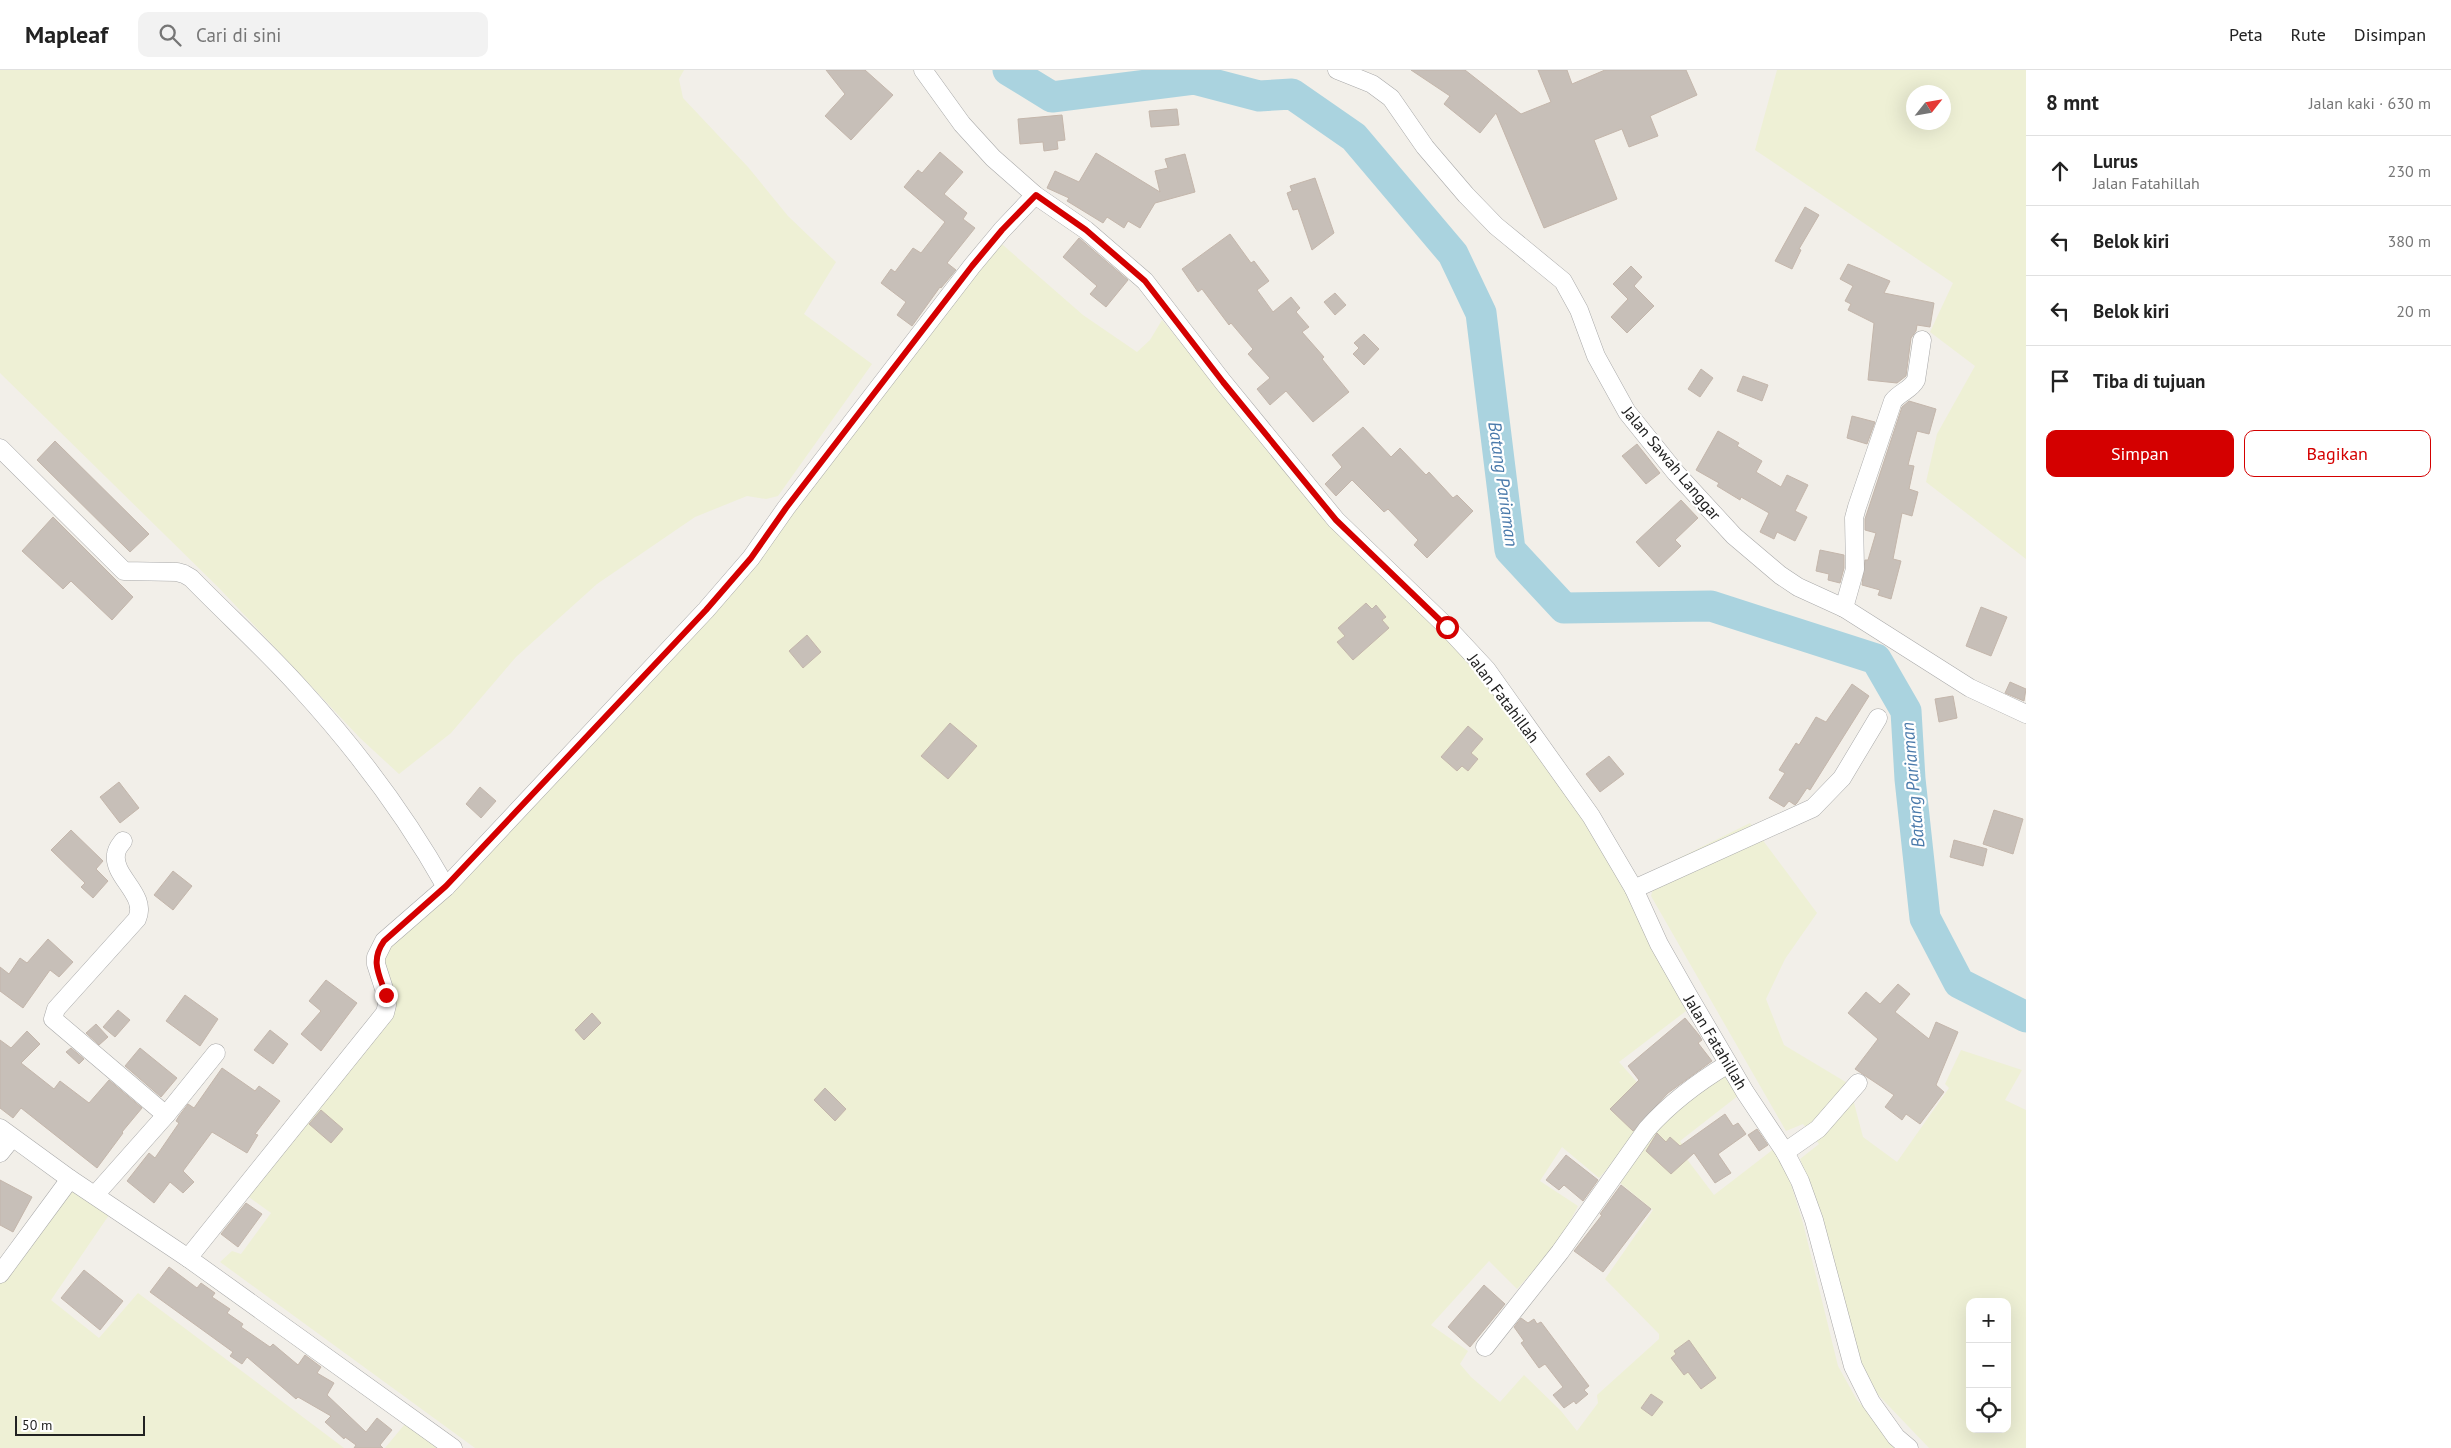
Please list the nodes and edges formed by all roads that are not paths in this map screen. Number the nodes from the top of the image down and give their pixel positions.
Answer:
1 (923, 70) edge
2 (1336, 70) edge
3 (1036, 195) junction
4 (1922, 340) dead end
5 (0, 448) edge
6 (1844, 608) junction
7 (2026, 714) edge
8 (1878, 718) dead end
9 (123, 841) dead end
10 (446, 886) junction
11 (1634, 889) junction
12 (216, 1053) dead end
13 (1728, 1064) junction
14 (1858, 1083) dead end
15 (166, 1115) junction
16 (6, 1133) edge
17 (1785, 1152) junction
18 (0, 1153) edge
19 (70, 1179) junction
20 (95, 1195) junction
21 (188, 1258) junction
22 (0, 1274) edge
23 (1485, 1347) dead end
24 (453, 1448) edge
25 (1909, 1448) edge

1 - 3 street, Jalan Fatahillah
2 - 6 street, Jalan Sawah Langgar
3 - 10 street
3 - 11 street, Jalan Fatahillah
4 - 6 street
5 - 10 street
6 - 7 street, Jalan Sawah Langgar
8 - 11 street
9 - 15 street
10 - 21 street
11 - 13 street, Jalan Fatahillah
12 - 15 street
13 - 17 street, Jalan Fatahillah
13 - 23 street
14 - 17 street
15 - 20 street
16 - 18 street
16 - 19 street
17 - 25 street, Jalan Fatahillah
19 - 20 street
19 - 22 street
20 - 21 street
21 - 24 street

